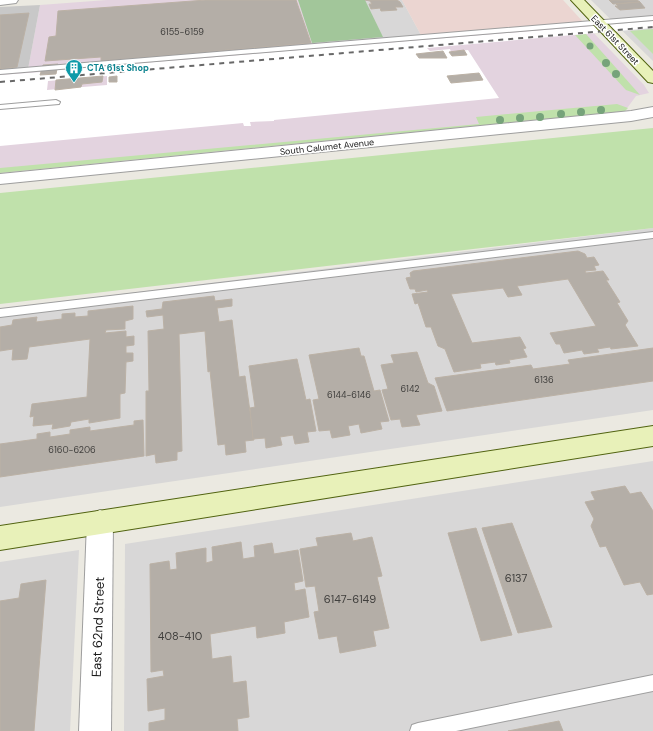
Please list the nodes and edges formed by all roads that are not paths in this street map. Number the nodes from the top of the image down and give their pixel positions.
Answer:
1 (12, 0) edge
2 (577, 0) edge
3 (0, 1) edge
4 (653, 18) edge
5 (599, 22) junction
6 (0, 72) edge
7 (653, 79) edge
8 (56, 102) dead end
9 (0, 107) edge
10 (653, 112) edge
11 (0, 179) edge
12 (653, 235) edge
13 (0, 313) edge
14 (653, 436) edge
15 (100, 522) junction
16 (0, 538) edge
17 (653, 683) edge
18 (95, 731) edge
19 (418, 731) edge

1 - 3 street
2 - 5 street, East 61st Street
4 - 5 lane
5 - 6 lane
5 - 7 street, East 61st Street
8 - 9 lane
10 - 11 street, South Calumet Avenue
12 - 13 lane
14 - 15 street
15 - 16 street
15 - 18 street, East 62nd Street
17 - 19 lane

